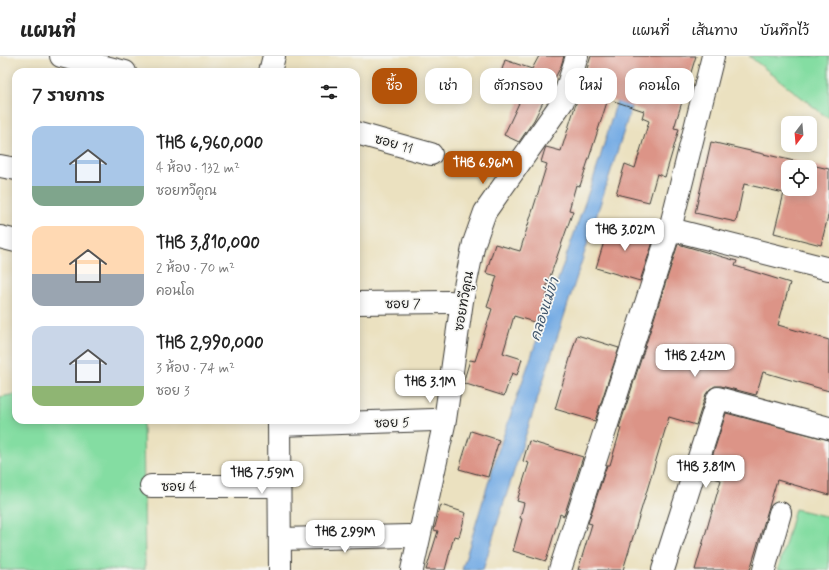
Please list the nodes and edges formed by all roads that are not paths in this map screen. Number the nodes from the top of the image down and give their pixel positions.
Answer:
1 (274, 56) edge
2 (577, 56) edge
3 (713, 56) edge
4 (64, 60) edge
5 (105, 68) edge
6 (271, 68) edge
7 (360, 134) edge
8 (431, 154) dead end
9 (0, 166) edge
10 (12, 169) edge
11 (670, 229) junction
12 (0, 237) edge
13 (12, 240) edge
14 (829, 269) edge
15 (450, 302) dead end
16 (360, 303) edge
17 (434, 420) dead end
18 (360, 421) edge
19 (279, 424) edge
20 (829, 428) edge
21 (151, 486) dead end
22 (279, 486) junction
23 (780, 513) dead end
24 (410, 536) dead end
25 (280, 539) junction
26 (280, 570) edge
27 (412, 570) edge
28 (560, 570) edge
29 (663, 570) edge
30 (764, 570) edge

1 - 6 street
2 - 27 street, ซอยทวีคูณ
3 - 11 street
4 - 5 street
7 - 8 street, ซอย 11
9 - 10 street
11 - 14 street
11 - 28 street
12 - 13 street
15 - 16 street, ซอย 7
17 - 18 street, ซอย 5
19 - 22 street
20 - 29 street
21 - 22 street, ซอย 4
22 - 25 street
23 - 30 street
24 - 25 street
25 - 26 street

